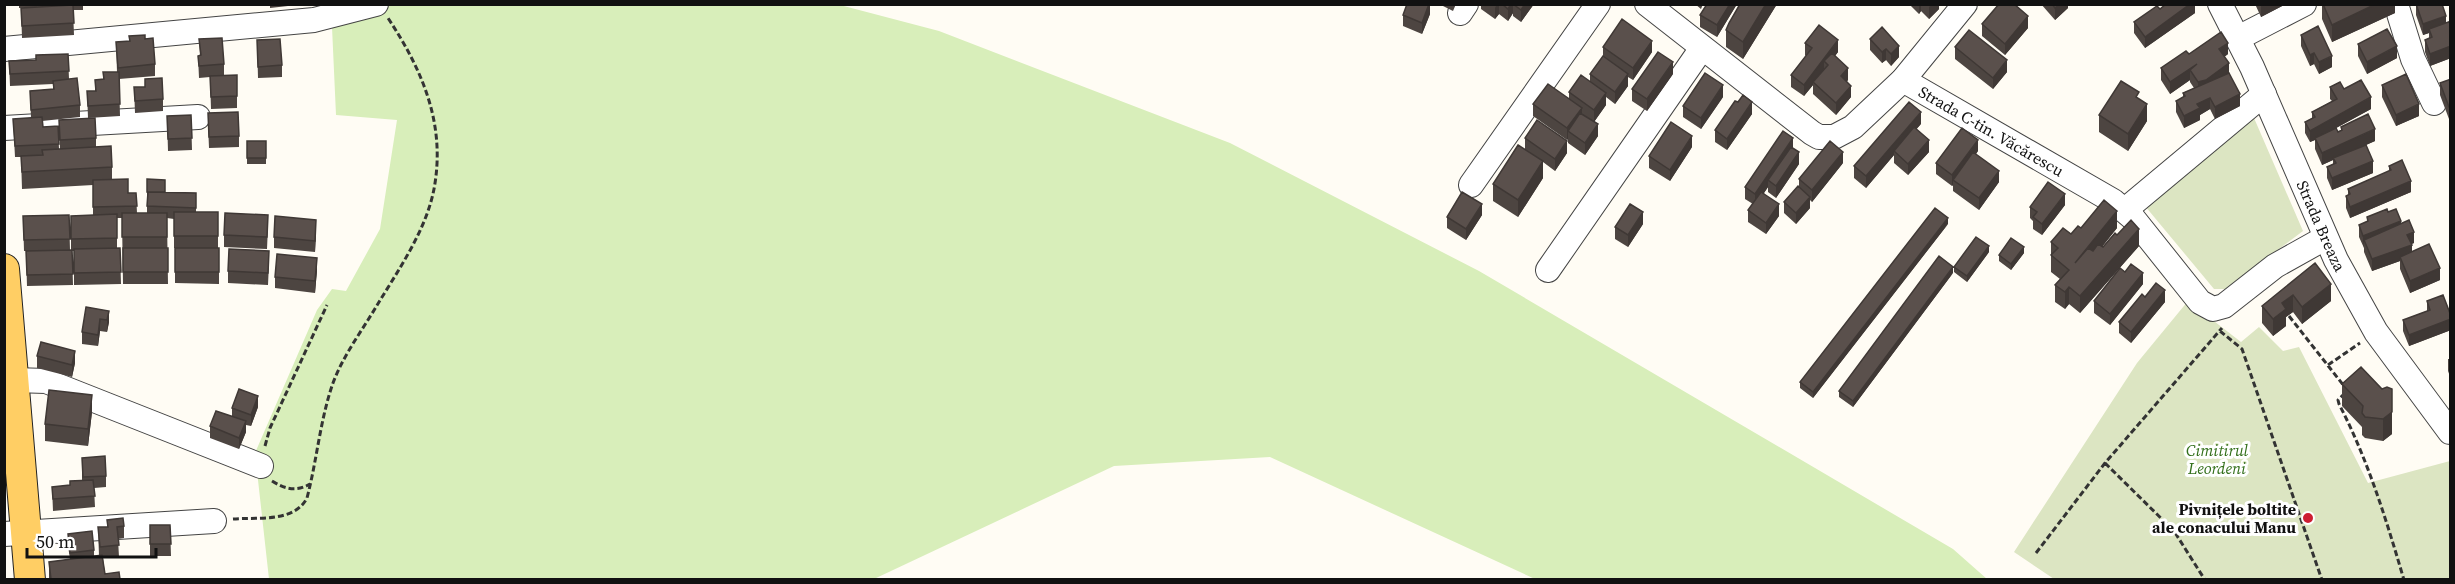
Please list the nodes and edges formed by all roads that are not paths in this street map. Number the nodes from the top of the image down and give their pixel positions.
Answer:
1 (1598, 4) edge
2 (1647, 4) edge
3 (1965, 4) edge
4 (2220, 4) edge
5 (2304, 4) edge
6 (2396, 4) edge
7 (380, 9) edge
8 (2238, 38) junction
9 (1702, 48) junction
10 (4, 50) edge
11 (1903, 80) junction
12 (2264, 94) junction
13 (2434, 103) dead end
14 (198, 117) dead end
15 (4, 128) edge
16 (1471, 185) dead end
17 (2125, 210) junction
18 (2325, 238) junction
19 (4, 269) edge
20 (1548, 270) dead end
21 (14, 380) junction
22 (2451, 432) edge
23 (261, 466) road end
24 (214, 521) road end
25 (16, 533) edge
26 (30, 579) edge

1 - 16 street
2 - 9 street, Strada C-tin. Văcărescu
3 - 11 street
4 - 8 street, Strada Breaza
5 - 8 street
6 - 13 street
7 - 10 street
8 - 12 street, Strada Breaza
9 - 11 street, Strada C-tin. Văcărescu
9 - 20 street
11 - 17 street, Strada C-tin. Văcărescu
12 - 17 street
12 - 18 street, Strada Breaza
14 - 15 street
17 - 18 street, Strada C-tin. Văcărescu
18 - 22 street, Strada Breaza
19 - 21 main road
21 - 23 street
21 - 25 main road
24 - 25 street
25 - 26 main road

